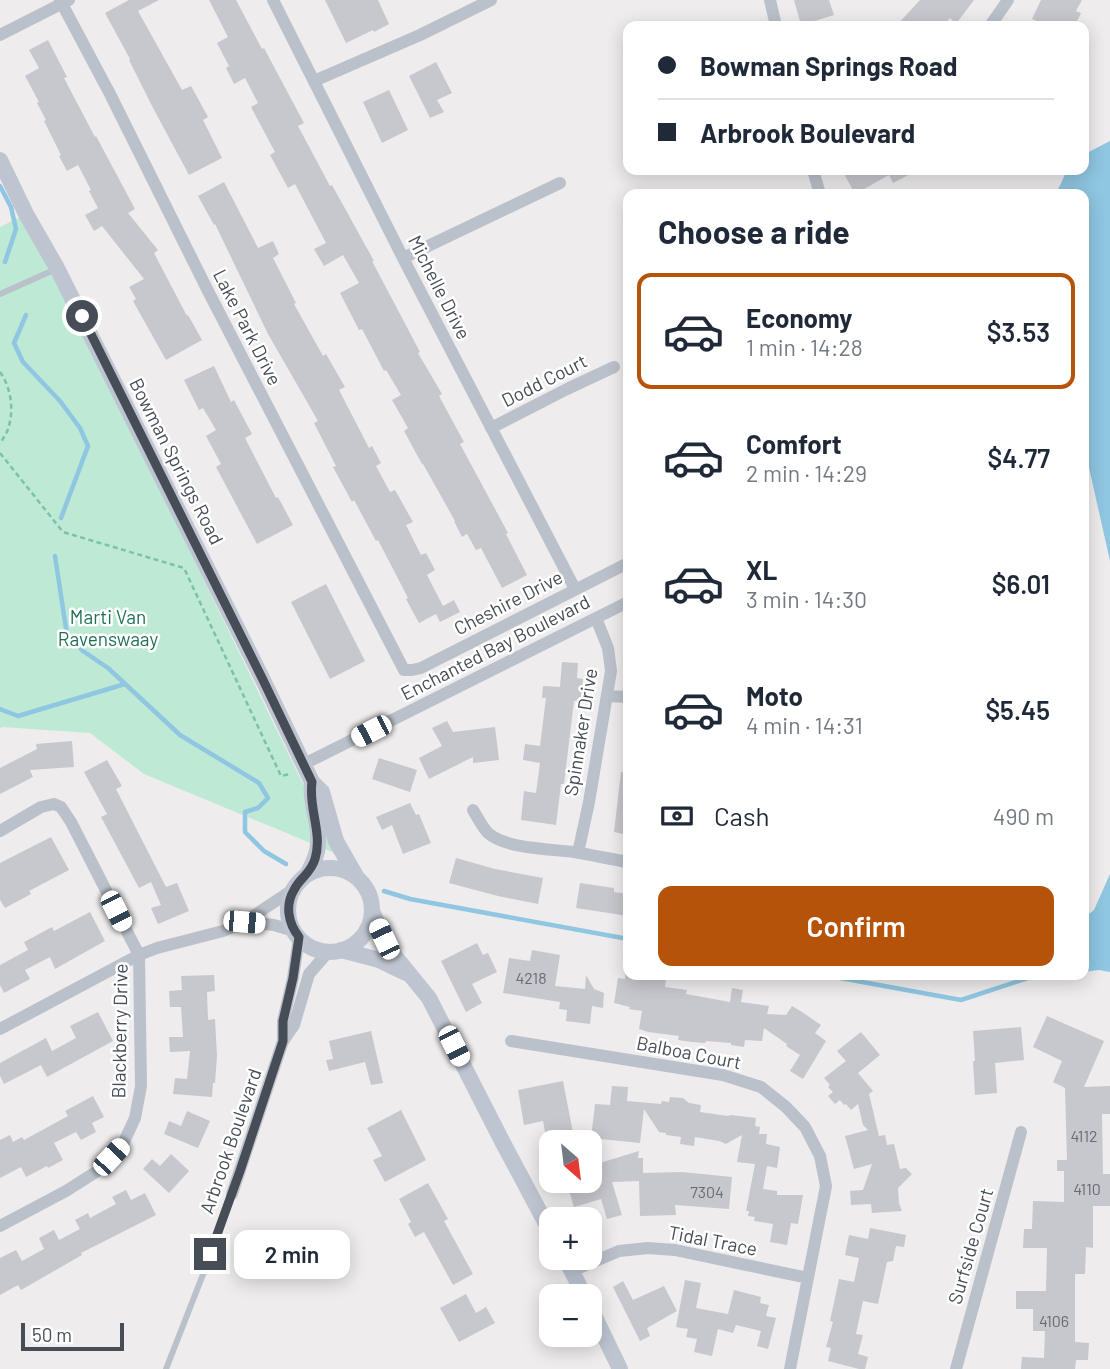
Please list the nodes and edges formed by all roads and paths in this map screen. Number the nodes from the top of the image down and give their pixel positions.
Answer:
1 (273, 0) edge
2 (491, 0) edge
3 (770, 0) edge
4 (1007, 0) edge
5 (63, 1) edge
6 (775, 21) edge
7 (993, 21) edge
8 (0, 35) edge
9 (314, 81) junction
10 (0, 160) edge
11 (560, 183) dead end
12 (403, 258) junction
13 (57, 268) junction
14 (0, 294) edge
15 (614, 367) dead end
16 (0, 372) edge
17 (491, 428) junction
18 (0, 444) edge
19 (0, 453) edge
20 (623, 566) edge
21 (575, 590) junction
22 (623, 604) edge
23 (596, 618) junction
24 (404, 670) joint
25 (607, 696) junction
26 (623, 697) edge
27 (301, 768) junction
28 (312, 782) junction
29 (473, 810) dead end
30 (0, 831) edge
31 (578, 853) junction
32 (623, 861) edge
33 (307, 875) junction
34 (356, 876) junction
35 (294, 889) junction
36 (372, 911) junction
37 (244, 922) junction
38 (296, 934) junction
39 (334, 951) junction
40 (139, 955) junction
41 (411, 975) junction
42 (0, 1029) edge
43 (283, 1041) junction
44 (511, 1041) dead end
45 (1021, 1132) dead end
46 (232, 1194) joint
47 (539, 1210) edge
48 (0, 1226) edge
49 (602, 1256) edge
50 (808, 1278) junction
51 (602, 1332) edge
52 (166, 1369) edge
53 (620, 1369) edge
54 (790, 1369) edge
55 (956, 1369) edge

1 - 9 street, Michelle Drive
2 - 9 street
3 - 6 street
4 - 7 street
5 - 8 street
5 - 24 street, Lake Park Drive
9 - 12 street, Michelle Drive
10 - 13 street, Bowman Springs Road
11 - 12 street
12 - 17 street, Michelle Drive
13 - 14 lane
13 - 27 street, Bowman Springs Road
15 - 17 street, Dodd Court
16 - 18 path
17 - 21 street, Michelle Drive
19 - 27 path
20 - 21 street, Cheshire Drive
21 - 24 street, Cheshire Drive
22 - 23 street, Enchanted Bay Boulevard
23 - 25 street, Spinnaker Drive
23 - 27 street, Enchanted Bay Boulevard
25 - 26 street
25 - 31 street, Spinnaker Drive
27 - 28 street, Bowman Springs Road
28 - 33 street, Bowman Springs Road
28 - 34 street, Bowman Springs Road
29 - 31 street
30 - 40 street, Blackberry Drive
31 - 32 street
33 - 34 street
33 - 35 street
34 - 36 street
35 - 37 street
35 - 38 street
36 - 39 street
36 - 41 street
37 - 38 street
37 - 40 street
38 - 39 street
38 - 43 street, Arbrook Boulevard
39 - 41 street
39 - 43 street, Arbrook Boulevard
40 - 42 street
40 - 48 street, Blackberry Drive
41 - 47 street
43 - 46 street, Arbrook Boulevard
44 - 50 street, Balboa Court
45 - 55 street, Surfside Court
46 - 52 lane, Arbrook Boulevard
49 - 50 street, Tidal Trace
50 - 54 street, Balboa Court
51 - 53 street

